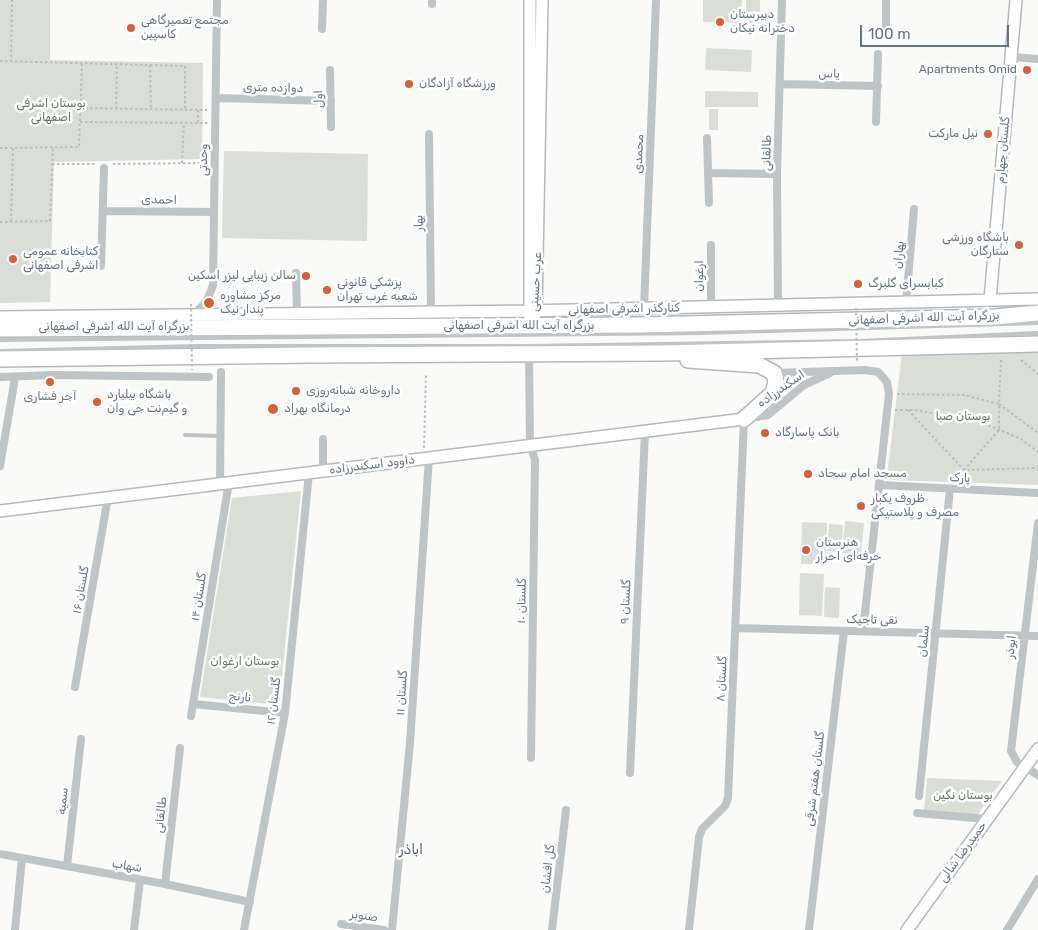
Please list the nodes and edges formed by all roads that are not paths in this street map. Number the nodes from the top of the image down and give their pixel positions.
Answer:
1 (217, 0) edge
2 (323, 0) edge
3 (530, 0) edge
4 (542, 0) edge
5 (656, 0) edge
6 (782, 0) edge
7 (886, 0) edge
8 (1016, 0) edge
9 (322, 29) dead end
10 (886, 29) dead end
11 (878, 54) dead end
12 (1011, 57) junction
13 (1038, 59) edge
14 (330, 70) dead end
15 (780, 84) junction
16 (878, 86) junction
17 (216, 98) junction
18 (330, 101) junction
19 (876, 122) dead end
20 (331, 127) dead end
21 (429, 134) dead end
22 (707, 138) dead end
23 (104, 168) dead end
24 (708, 174) junction
25 (777, 174) junction
26 (709, 203) dead end
27 (914, 209) dead end
28 (103, 211) junction
29 (214, 212) junction
30 (711, 246) dead end
31 (101, 266) dead end
32 (296, 273) dead end
33 (1038, 299) edge
34 (990, 300) junction
35 (906, 303) junction
36 (778, 306) junction
37 (711, 307) junction
38 (644, 308) junction
39 (193, 310) junction
40 (532, 311) junction
41 (431, 312) junction
42 (298, 314) junction
43 (1038, 314) edge
44 (0, 317) edge
45 (210, 321) junction
46 (36, 323) junction
47 (1038, 323) edge
48 (531, 326) junction
49 (0, 329) edge
50 (1038, 333) edge
51 (0, 340) edge
52 (1038, 344) edge
53 (0, 351) edge
54 (663, 353) junction
55 (529, 355) junction
56 (0, 359) edge
57 (221, 372) dead end
58 (774, 373) junction
59 (830, 373) junction
60 (0, 377) edge
61 (209, 377) dead end
62 (15, 378) junction
63 (744, 419) junction
64 (645, 431) junction
65 (185, 435) dead end
66 (220, 436) junction
67 (322, 439) dead end
68 (530, 445) junction
69 (426, 458) junction
70 (0, 466) edge
71 (323, 471) junction
72 (309, 472) junction
73 (224, 483) junction
74 (880, 485) junction
75 (950, 489) junction
76 (1038, 492) edge
77 (108, 497) junction
78 (0, 511) edge
79 (1038, 523) edge
80 (736, 628) junction
81 (844, 631) junction
82 (862, 631) junction
83 (936, 632) junction
84 (1024, 636) junction
85 (1038, 636) edge
86 (75, 686) dead end
87 (193, 704) junction
88 (285, 713) junction
89 (191, 716) dead end
90 (81, 739) dead end
91 (180, 748) dead end
92 (1038, 749) edge
93 (532, 758) dead end
94 (1026, 768) junction
95 (630, 773) dead end
96 (1038, 775) edge
97 (919, 796) dead end
98 (566, 810) dead end
99 (917, 813) dead end
100 (987, 820) junction
101 (0, 854) edge
102 (22, 858) junction
103 (67, 866) junction
104 (1038, 879) edge
105 (140, 880) junction
106 (165, 884) junction
107 (250, 902) junction
108 (341, 924) dead end
109 (15, 930) edge
110 (134, 930) edge
111 (244, 930) edge
112 (384, 930) edge
113 (392, 930) edge
114 (552, 930) edge
115 (689, 930) edge
116 (809, 930) edge
117 (907, 930) edge
118 (1007, 930) edge

1 - 17 street, وحدتی
2 - 9 street
3 - 40 street, عرب حسینی
4 - 40 street, عرب حسینی
5 - 38 street, محمدی
6 - 15 street, طالقانی
7 - 10 street
8 - 12 street, گلستان چهارم
11 - 16 street
12 - 13 street
12 - 34 street, گلستان چهارم
14 - 18 street, اول
15 - 16 street, یاس
15 - 25 street, طالقانی
16 - 19 street
17 - 18 street, دوازده متری
17 - 29 street, وحدتی
18 - 20 street, اول
21 - 41 street, بهار
22 - 24 street
23 - 28 street
24 - 25 street
24 - 26 street
25 - 36 street, طالقانی
27 - 35 street, بهاران
28 - 29 street, احمدی
28 - 31 street
29 - 39 street, وحدتی
30 - 37 street, ارغوان
32 - 42 street
33 - 34 street, کنارگذر اشرفی اصفهانی
34 - 35 street, کنارگذر اشرفی اصفهانی
35 - 36 street, کنارگذر اشرفی اصفهانی
36 - 37 street, کنارگذر اشرفی اصفهانی
37 - 38 street, کنارگذر اشرفی اصفهانی
38 - 40 street, کنارگذر اشرفی اصفهانی
39 - 45 street, کنارگذر اشرفی اصفهانی
39 - 46 street, کنارگذر اشرفی اصفهانی
40 - 41 street, کنارگذر اشرفی اصفهانی
40 - 48 street, عرب حسینی
41 - 42 street, کنارگذر اشرفی اصفهانی
42 - 45 street, کنارگذر اشرفی اصفهانی
43 - 48 highway, بزرگراه آیت الله اشرفی اصفهانی
44 - 46 street
45 - 46 highway, بزرگراه آیت الله اشرفی اصفهانی
45 - 48 highway, بزرگراه آیت الله اشرفی اصفهانی
46 - 49 highway, بزرگراه آیت الله اشرفی اصفهانی
47 - 51 lane
50 - 53 lane
52 - 54 highway
54 - 55 highway
54 - 58 highway
55 - 56 highway
55 - 68 street, گلستان ۱۰
57 - 66 street, گلستان ۱۴
58 - 59 street
58 - 63 highway
59 - 63 street, اسکندرزاده
59 - 74 street
60 - 62 street
61 - 62 street
62 - 70 street
63 - 64 street, داوود اسکندرزاده
63 - 80 street, گلستان ٨
64 - 68 street, داوود اسکندرزاده
64 - 95 street, گلستان ۹
65 - 66 lane
66 - 73 street, گلستان ۱۴
67 - 71 street
68 - 69 street, داوود اسکندرزاده
68 - 93 street, گلستان ۱۰
69 - 71 street, داوود اسکندرزاده
69 - 113 street, گلستان ۱۱
71 - 72 street, داوود اسکندرزاده
72 - 73 street, داوود اسکندرزاده
72 - 88 street, گلستان ۱۲
73 - 77 street, داوود اسکندرزاده
73 - 87 street, گلستان ۱۴
74 - 75 street, پارک
74 - 82 street
75 - 76 street, پارک
75 - 83 street, سلمان
77 - 78 street, داوود اسکندرزاده
77 - 86 street, گلستان ۱۶
79 - 84 street, ابوذر
80 - 81 street, نقی تاجیک
80 - 115 street, گلستان ٨
81 - 82 street, نقی تاجیک
81 - 116 street, گلستان هفتم شرقی
82 - 83 street, نقی تاجیک
83 - 84 street, نقی تاجیک
83 - 97 street, سلمان
84 - 85 street, نقی تاجیک
84 - 94 street, ابوذر
87 - 88 street, نارنج
87 - 89 street, گلستان ۱۴
88 - 107 street, گلستان ۱۲
90 - 103 street, سمیه
91 - 106 street, طالقانی
92 - 94 street, حمیدرضا شالی
94 - 96 street
94 - 100 street, حمیدرضا شالی
98 - 114 street, گل افشان
99 - 100 street
100 - 117 street, حمیدرضا شالی
101 - 102 street, شهاب
102 - 103 street, شهاب
102 - 109 street
103 - 105 street, شهاب
104 - 118 street
105 - 106 street, شهاب
105 - 110 street
106 - 107 street, شهاب
107 - 111 street, گلستان ۱۲
108 - 112 street, صنوبر

